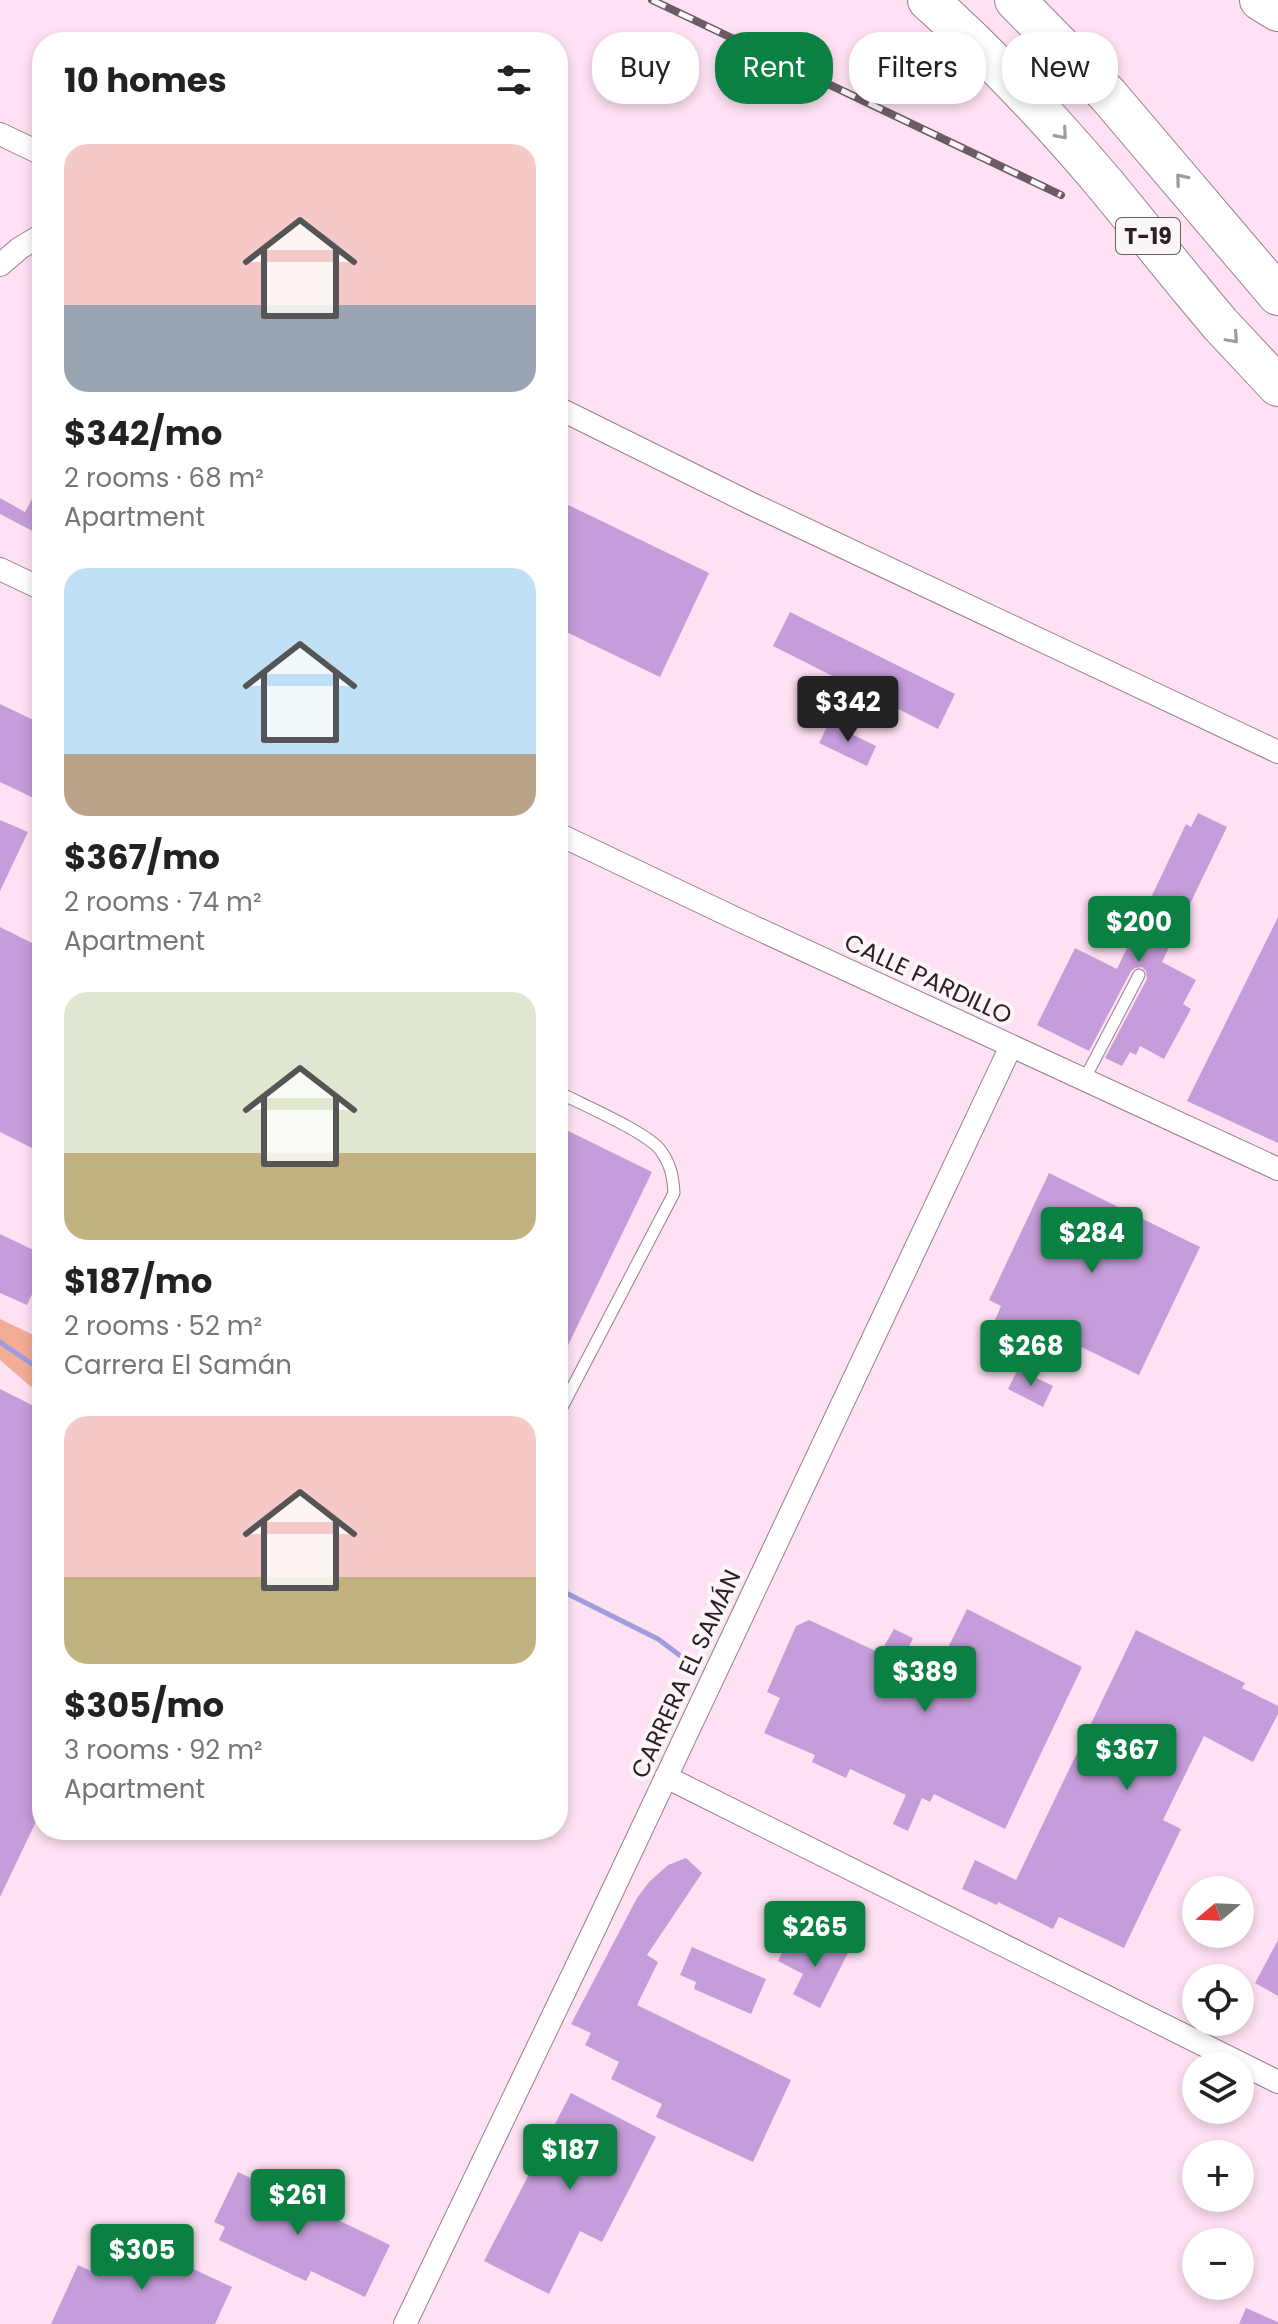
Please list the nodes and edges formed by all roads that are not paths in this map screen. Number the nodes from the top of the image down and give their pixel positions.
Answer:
1 (928, 0) edge
2 (1015, 0) edge
3 (1260, 0) edge
4 (1278, 11) edge
5 (0, 134) edge
6 (32, 149) edge
7 (32, 241) edge
8 (0, 265) edge
9 (1278, 295) edge
10 (1278, 386) edge
11 (568, 413) edge
12 (0, 569) edge
13 (32, 584) edge
14 (1278, 752) edge
15 (568, 839) edge
16 (1139, 975) dead end
17 (1011, 1046) junction
18 (1084, 1080) junction
19 (568, 1097) edge
20 (1278, 1169) edge
21 (568, 1396) edge
22 (666, 1777) junction
23 (1278, 2082) edge
24 (405, 2324) edge

1 -> 10 highway, T-19, bridge
9 -> 2 highway
3 - 4 highway
5 - 6 street
7 - 8 street
11 - 14 street
12 - 13 street
15 - 17 street, CALLE PARDILLO
16 - 18 lane
17 - 18 street, CALLE PARDILLO
17 - 22 street, CARRERA EL SAMÁN
18 - 20 street, CALLE PARDILLO
19 - 21 lane
22 - 23 street
22 - 24 street, CARRERA EL SAMÁN

